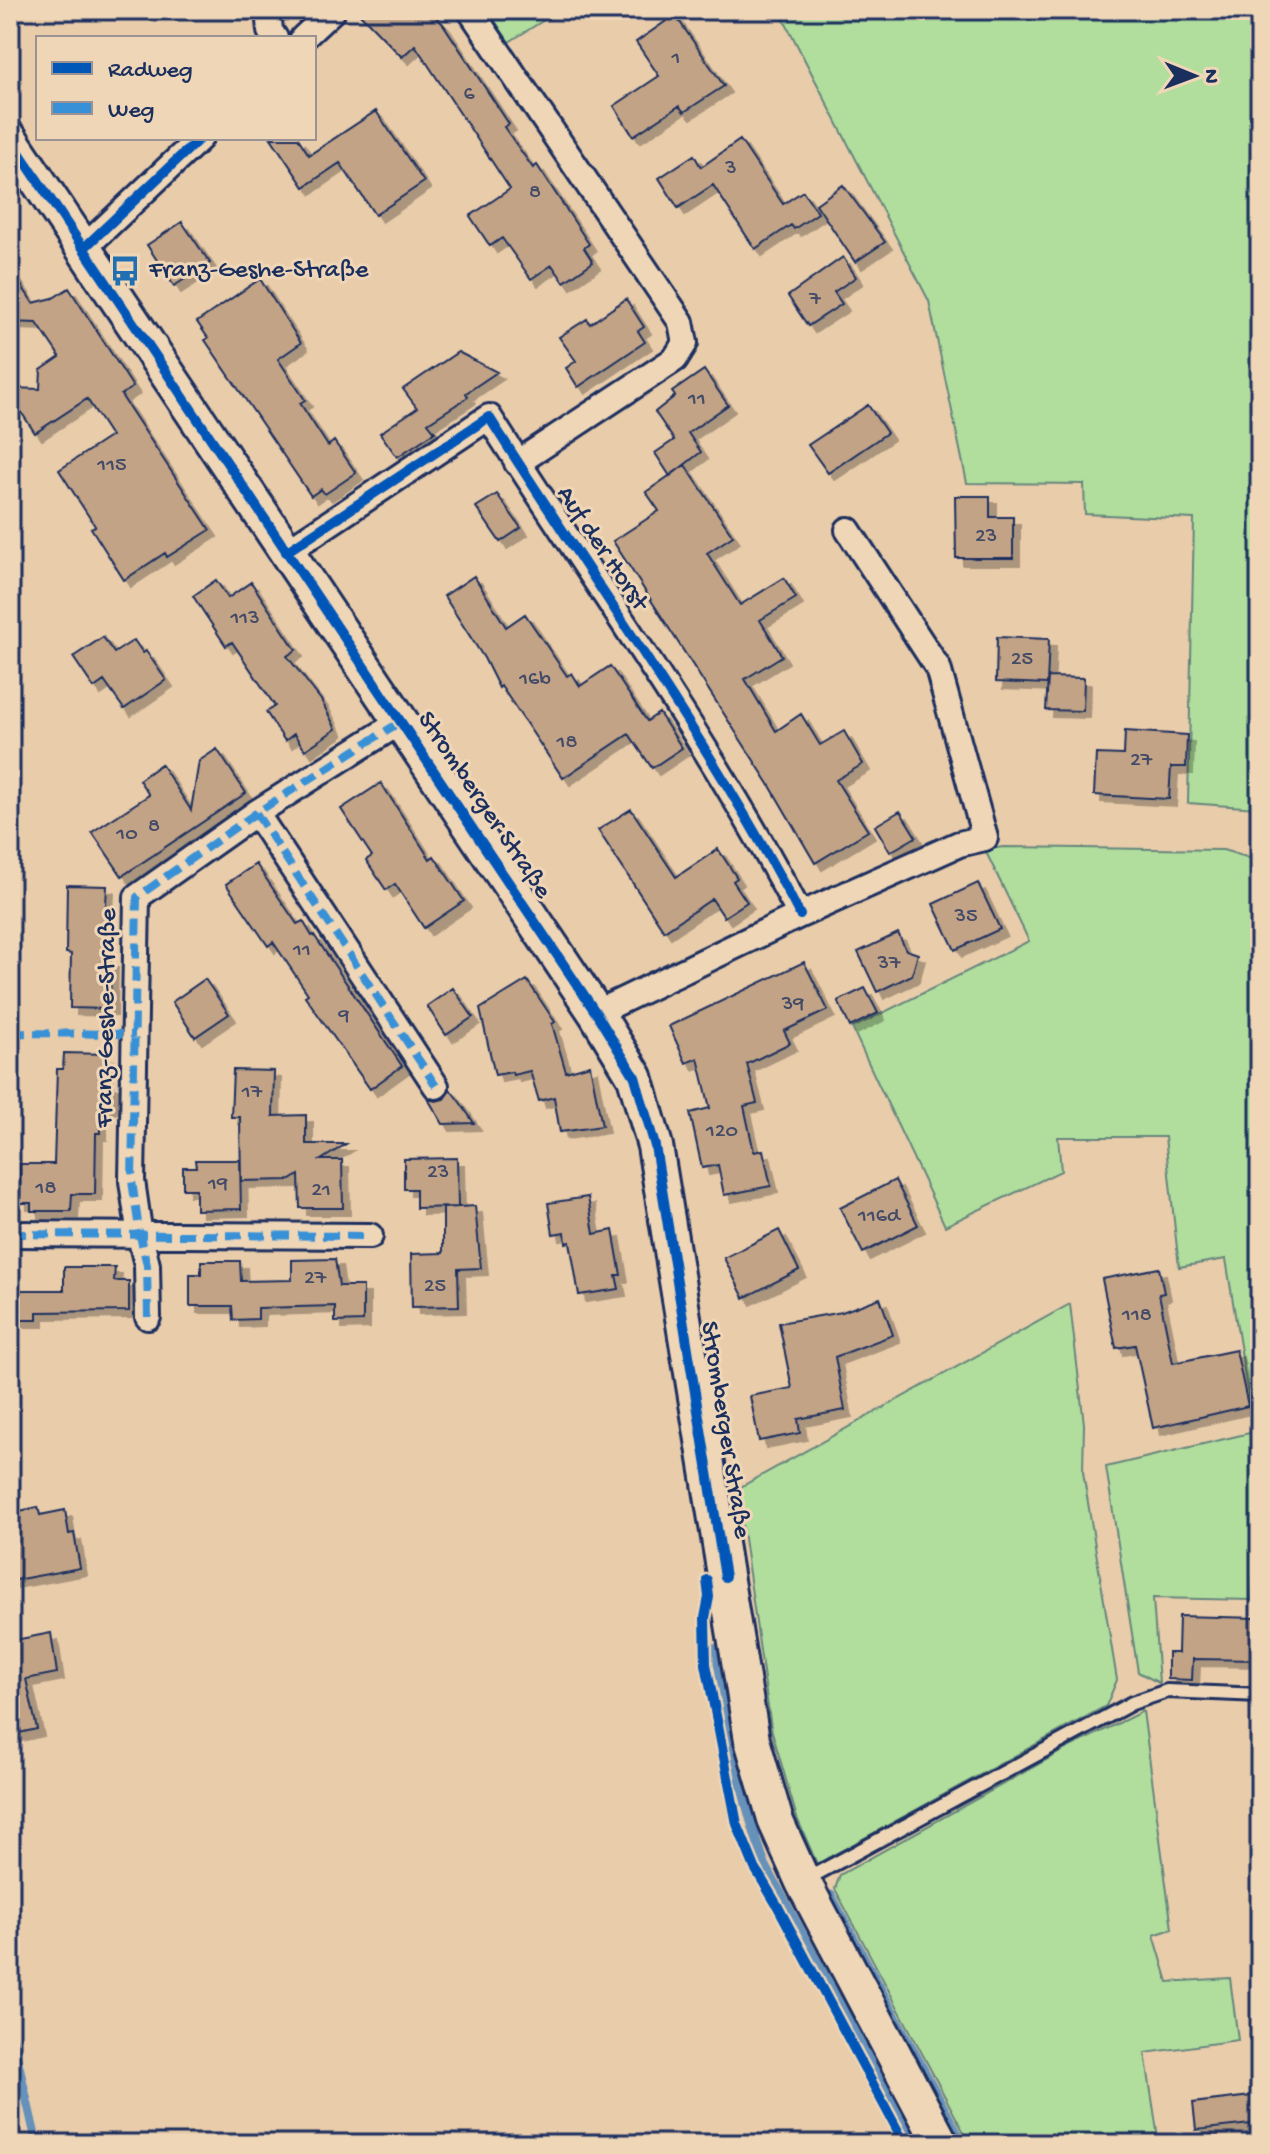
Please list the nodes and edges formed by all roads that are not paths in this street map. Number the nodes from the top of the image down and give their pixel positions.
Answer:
1 (268, 10) edge
2 (333, 10) edge
3 (470, 10) edge
4 (274, 36) edge
5 (305, 36) edge
6 (10, 139) edge
7 (198, 140) edge
8 (84, 248) junction
9 (517, 463) junction
10 (848, 530) dead end
11 (286, 552) junction
12 (400, 722) junction
13 (256, 813) junction
14 (800, 915) junction
15 (596, 1013) junction
16 (436, 1086) dead end
17 (10, 1234) edge
18 (140, 1236) junction
19 (370, 1236) dead end
20 (148, 1317) dead end
21 (1260, 1695) edge
22 (803, 1882) junction
23 (941, 2144) edge

1 - 4 street
2 - 5 street
3 - 9 street
6 - 8 main road, Stromberger Straße
7 - 8 street
8 - 11 main road, Stromberger Straße
9 - 11 street, Auf der Horst
9 - 14 street, Auf der Horst
10 - 14 street
11 - 12 main road, Stromberger Straße
12 - 13 street, Franz-Geshe-Straße
12 - 15 main road, Stromberger Straße
13 - 16 street
13 - 18 street, Franz-Geshe-Straße
14 - 15 street
15 - 22 main road, Stromberger Straße
17 - 18 street
18 - 19 street
18 - 20 street, Franz-Geshe-Straße
21 - 22 lane
22 - 23 main road, Stromberger Straße

